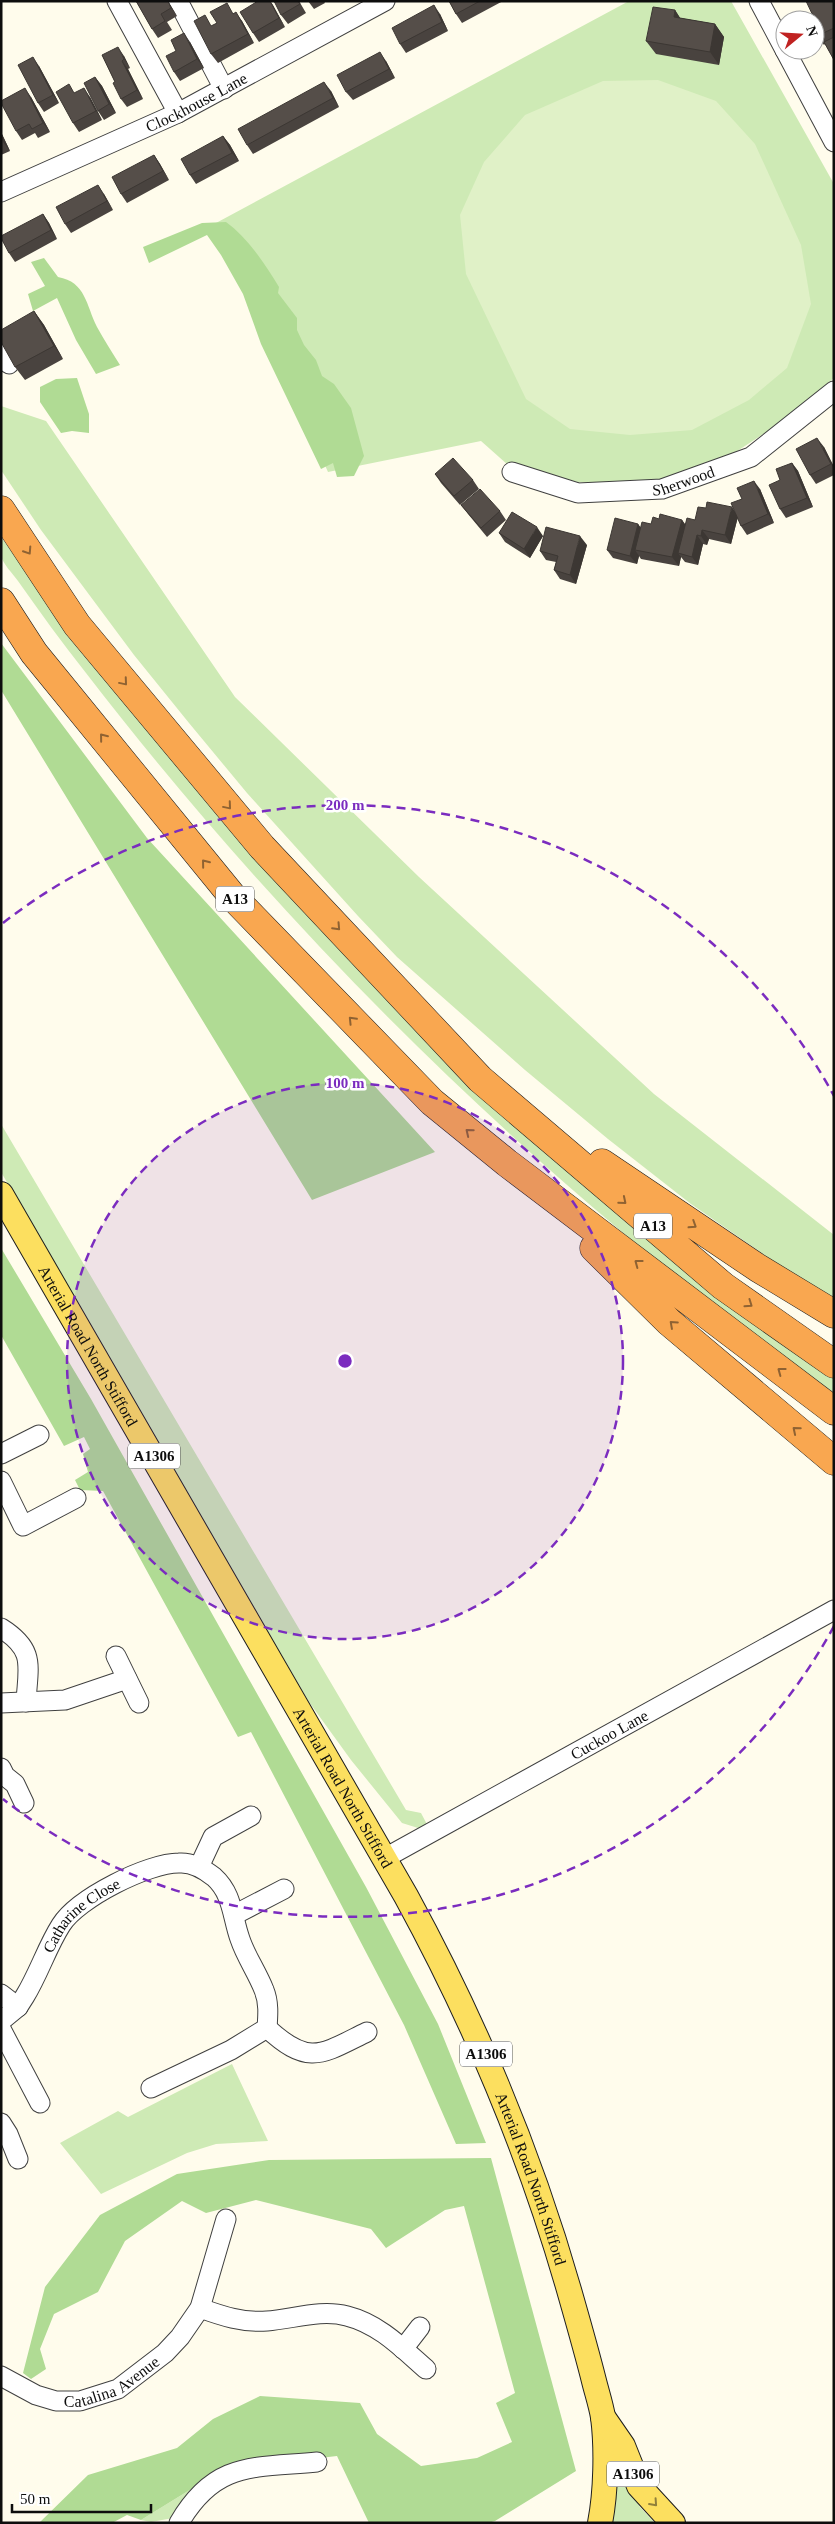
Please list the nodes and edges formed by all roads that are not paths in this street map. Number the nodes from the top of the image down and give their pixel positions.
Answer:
1 (117, 1) edge
2 (178, 1) edge
3 (385, 1) edge
4 (759, 1) edge
5 (775, 31) edge
6 (790, 60) edge
7 (224, 89) junction
8 (178, 113) junction
9 (834, 142) edge
10 (1, 192) edge
11 (834, 390) edge
12 (512, 472) dead end
13 (1, 510) edge
14 (1, 602) edge
15 (480, 1079) junction
16 (506, 1163) junction
17 (1, 1194) edge
18 (834, 1314) edge
19 (834, 1364) edge
20 (834, 1412) edge
21 (39, 1435) dead end
22 (1, 1454) edge
23 (834, 1460) edge
24 (1, 1481) edge
25 (76, 1498) dead end
26 (6, 1505) edge
27 (834, 1610) edge
28 (1, 1628) edge
29 (116, 1656) dead end
30 (127, 1680) junction
31 (26, 1702) junction
32 (1, 1703) edge
33 (139, 1703) dead end
34 (1, 1768) edge
35 (24, 1804) dead end
36 (251, 1816) dead end
37 (385, 1858) junction
38 (199, 1867) junction
39 (284, 1889) dead end
40 (234, 1915) junction
41 (1, 1994) edge
42 (18, 2007) junction
43 (1, 2021) edge
44 (268, 2028) junction
45 (1, 2029) edge
46 (367, 2032) dead end
47 (151, 2088) dead end
48 (40, 2103) dead end
49 (1, 2123) edge
50 (18, 2159) dead end
51 (226, 2219) dead end
52 (200, 2308) junction
53 (420, 2327) dead end
54 (403, 2349) junction
55 (426, 2370) dead end
56 (1, 2376) edge
57 (603, 2417) junction
58 (317, 2462) dead end
59 (179, 2523) edge
60 (600, 2523) edge
61 (673, 2523) edge

1 - 8 street
2 - 7 street
3 - 7 street, Clockhouse Lane
4 - 5 street
6 - 9 street
7 - 8 street, Clockhouse Lane
8 - 10 street, Clockhouse Lane
11 - 12 street, Sherwood
13 -> 15 highway, A13
16 -> 14 highway, A13
15 -> 18 highway, A13
15 -> 19 highway, A13
20 -> 16 highway, A13
23 -> 16 highway, A13
17 - 37 main road, Arterial Road North Stifford / A1306
21 - 22 street
24 - 26 street
25 - 26 street
27 - 37 street, Cuckoo Lane
28 - 31 street
29 - 30 street
30 - 31 street
30 - 33 street
31 - 32 street
34 - 35 street
36 - 38 street
37 - 57 main road, Arterial Road North Stifford / A1306
38 - 40 street, Catharine Close
38 - 42 street, Catharine Close
39 - 40 street
40 - 44 street, Catharine Close
41 - 42 street
42 - 43 street, Catharine Close
44 - 46 street
44 - 47 street
45 - 48 street
49 - 50 street
51 - 52 street, Catalina Avenue
52 - 54 street
52 - 56 street, Catalina Avenue
53 - 54 street
54 - 55 street
57 - 60 main road, Arterial Road North Stifford / A1306
57 -> 61 main road, Arterial Road North Stifford / A1306
58 - 59 street

